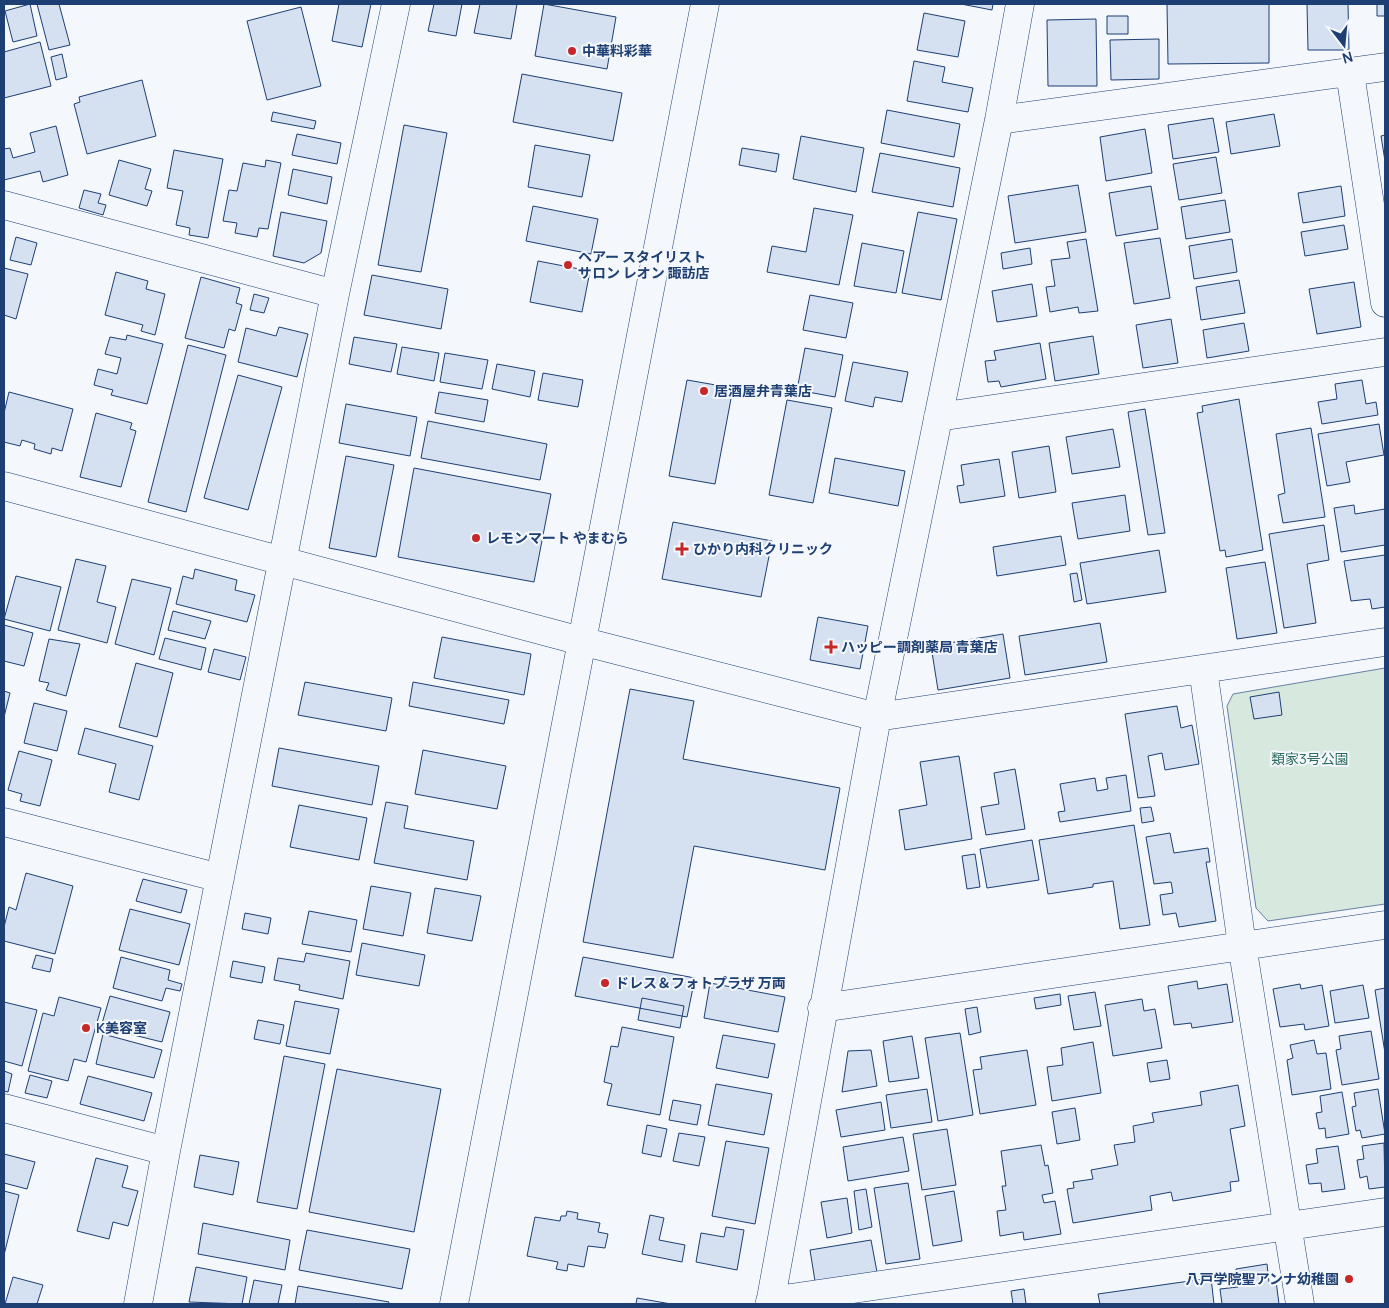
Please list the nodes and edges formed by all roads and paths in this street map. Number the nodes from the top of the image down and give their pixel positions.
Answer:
1 (396, 4) edge
2 (705, 4) edge
3 (1020, 4) edge
4 (1385, 67) edge
5 (1350, 72) junction
6 (999, 120) junction
7 (4, 205) edge
8 (335, 294) junction
9 (1385, 303) edge
10 (1385, 352) edge
11 (938, 417) junction
12 (4, 486) edge
13 (283, 560) junction
14 (582, 641) junction
15 (1385, 642) edge
16 (1203, 669) junction
17 (877, 717) junction
18 (4, 822) edge
19 (220, 878) junction
20 (1385, 925) edge
21 (1242, 945) junction
22 (822, 1008) junction
23 (4, 1108) edge
24 (166, 1151) junction
25 (1385, 1212) edge
26 (1289, 1225) junction
27 (770, 1303) edge
28 (138, 1304) edge
29 (454, 1304) edge
30 (1300, 1304) edge

1 - 8 street
2 - 14 street
3 - 6 street
4 - 5 street
5 - 6 street
5 - 9 street
6 - 11 street
7 - 8 street
8 - 13 street
10 - 11 street
11 - 17 street
12 - 13 street
13 - 14 street
13 - 19 street
14 - 17 street
14 - 29 street
15 - 16 street
16 - 17 street
16 - 21 street
17 - 22 street
18 - 19 street
19 - 24 street
20 - 21 street
21 - 22 street
21 - 26 street
22 - 27 street
23 - 24 street
24 - 28 street
25 - 26 street
26 - 27 street
26 - 30 street

